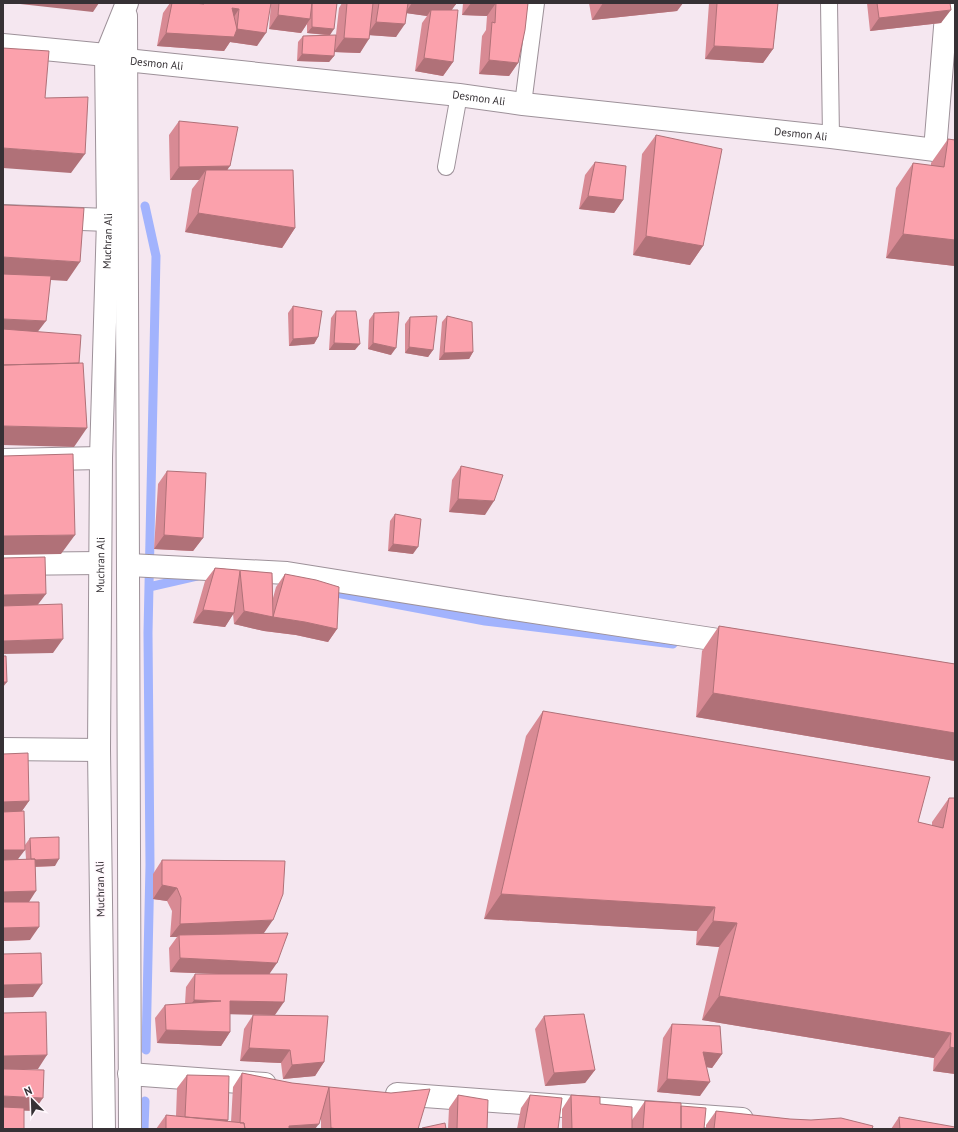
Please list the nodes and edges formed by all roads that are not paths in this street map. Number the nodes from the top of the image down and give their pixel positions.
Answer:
1 (536, 3) edge
2 (829, 3) edge
3 (947, 3) edge
4 (127, 4) edge
5 (3, 45) edge
6 (116, 58) junction
7 (459, 95) junction
8 (523, 104) junction
9 (832, 137) junction
10 (945, 152) edge
11 (446, 167) dead end
12 (3, 216) edge
13 (108, 220) junction
14 (101, 458) junction
15 (3, 460) edge
16 (100, 563) junction
17 (3, 564) edge
18 (143, 565) junction
19 (759, 647) edge
20 (3, 750) edge
21 (99, 750) junction
22 (130, 1074) junction
23 (284, 1086) edge
24 (379, 1093) edge
25 (763, 1120) edge
26 (104, 1129) edge
27 (130, 1129) edge

1 - 8 lane
2 - 9 lane
3 - 10 street
4 - 6 street, Muchran Ali
5 - 6 street, Desmon Ali
6 - 7 street, Desmon Ali
6 - 13 street, Muchran Ali
6 - 18 street, Muchran Ali
7 - 8 street, Desmon Ali
7 - 11 lane
8 - 9 street, Desmon Ali
9 - 10 street, Desmon Ali
12 - 13 street
13 - 14 street, Muchran Ali
14 - 15 street
14 - 16 street, Muchran Ali
16 - 17 street
16 - 21 street, Muchran Ali
18 - 19 street
18 - 22 street, Muchran Ali
20 - 21 street
21 - 26 street, Muchran Ali
22 - 23 street
22 - 27 street, Muchran Ali
24 - 25 street

